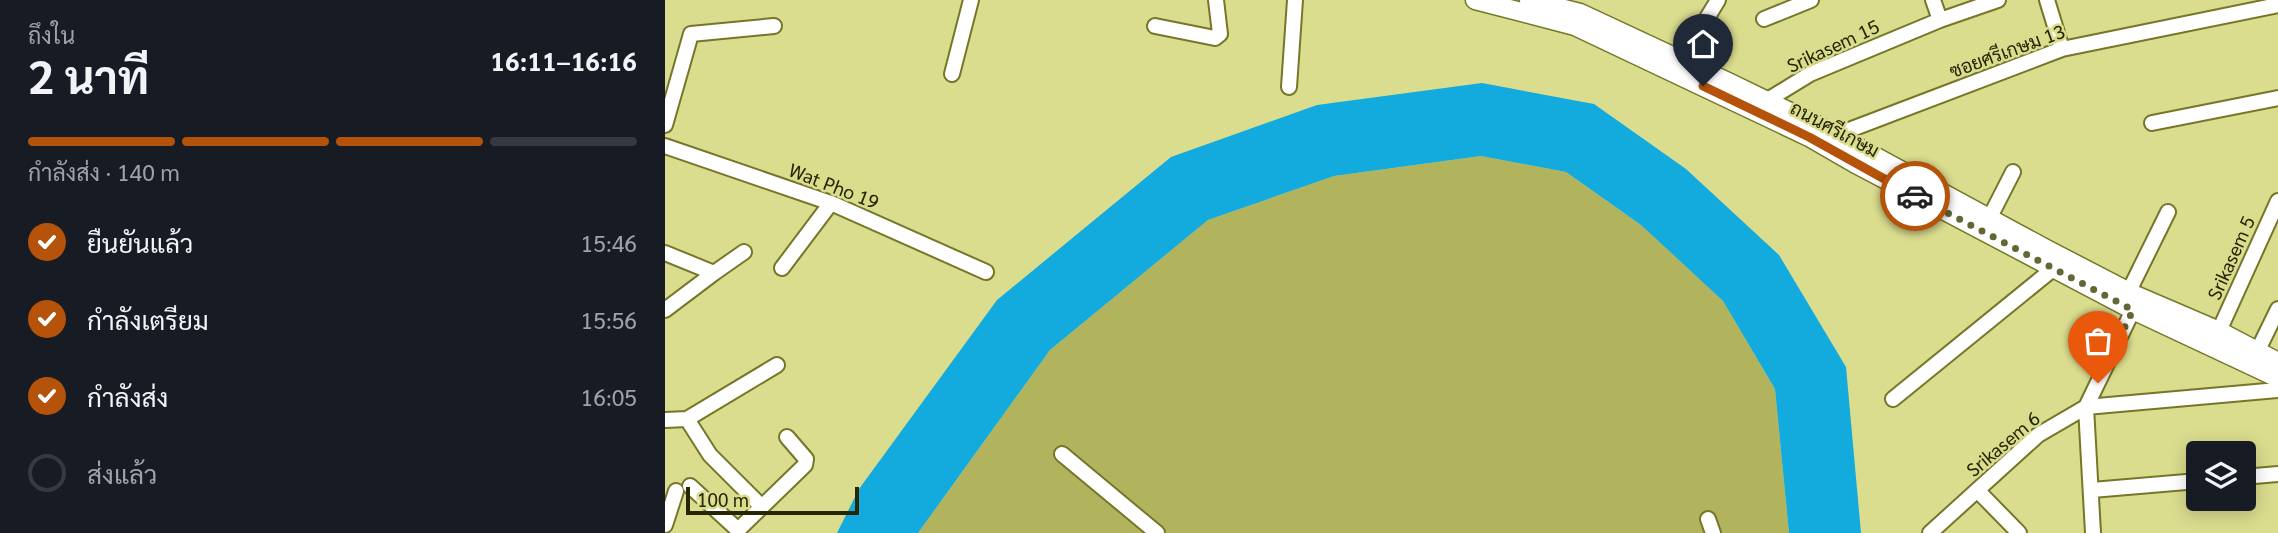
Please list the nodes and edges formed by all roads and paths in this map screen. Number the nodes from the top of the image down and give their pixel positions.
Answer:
1 (971, 0) edge
2 (1216, 0) edge
3 (1295, 0) edge
4 (1475, 0) edge
5 (1529, 0) edge
6 (1718, 0) edge
7 (1811, 0) edge
8 (1933, 0) edge
9 (1998, 0) edge
10 (2047, 0) edge
11 (2278, 5) edge
12 (1557, 14) junction
13 (1763, 19) dead end
14 (1940, 20) junction
15 (774, 26) dead end
16 (1155, 26) dead end
17 (2062, 49) junction
18 (1681, 61) junction
19 (952, 74) dead end
20 (1289, 87) dead end
21 (2278, 97) edge
22 (1766, 101) junction
23 (2152, 123) dead end
24 (665, 125) edge
25 (1836, 135) junction
26 (665, 146) edge
27 (2013, 172) dead end
28 (2278, 201) edge
29 (831, 203) junction
30 (2168, 212) dead end
31 (1989, 219) junction
32 (744, 252) dead end
33 (665, 253) edge
34 (782, 268) dead end
35 (2053, 269) junction
36 (986, 272) dead end
37 (714, 273) junction
38 (2129, 291) junction
39 (2278, 309) edge
40 (665, 310) edge
41 (2133, 310) junction
42 (2219, 331) junction
43 (2257, 352) junction
44 (2278, 362) edge
45 (777, 365) dead end
46 (2278, 378) edge
47 (2278, 390) edge
48 (1893, 399) dead end
49 (2086, 407) junction
50 (687, 419) junction
51 (665, 420) edge
52 (787, 437) dead end
53 (1062, 454) dead end
54 (2278, 474) edge
55 (2256, 476) edge
56 (2186, 482) edge
57 (2092, 490) junction
58 (1977, 491) junction
59 (762, 507) junction
60 (665, 525) edge
61 (1157, 533) edge
62 (1930, 533) edge
63 (2019, 533) edge
64 (2093, 533) edge

1 - 19 street
2 - 16 street
3 - 20 street
4 - 12 main road, ถนนศรีเกษม
5 - 12 main road, ถนนศรีเกษม
6 - 18 street
7 - 13 street
8 - 14 street
9 - 14 street, Srikasem 15
10 - 17 street
11 - 17 street, ซอยศรีเกษม 13
12 - 18 main road, ถนนศรีเกษม
12 - 35 main road, ถนนศรีเกษม
14 - 22 street, Srikasem 15
15 - 24 street
17 - 25 street, ซอยศรีเกษม 13
18 - 22 main road, ถนนศรีเกษม
21 - 23 street
22 - 25 main road, ถนนศรีเกษม
25 - 31 main road, ถนนศรีเกษม
26 - 29 street, Wat Pho 19
27 - 31 street
28 - 42 street, Srikasem 5
29 - 34 street
29 - 36 street, Wat Pho 19
30 - 38 street
31 - 38 main road, ถนนศรีเกษม
32 - 37 street
33 - 37 street
35 - 41 main road, ถนนศรีเกษม
35 - 48 street
37 - 40 street
38 - 42 main road, ถนนศรีเกษม
39 - 43 street
41 - 46 main road, ถนนศรีเกษม
41 - 49 street
42 - 43 main road, ถนนศรีเกษม
43 - 44 main road, ถนนศรีเกษม
45 - 50 street
47 - 49 street
49 - 57 street
49 - 58 street, Srikasem 6
50 - 51 street
50 - 59 street
52 - 59 street
53 - 61 street
54 - 55 street
56 - 57 street
57 - 64 street
58 - 62 street, Srikasem 6
58 - 63 street
59 - 60 street

